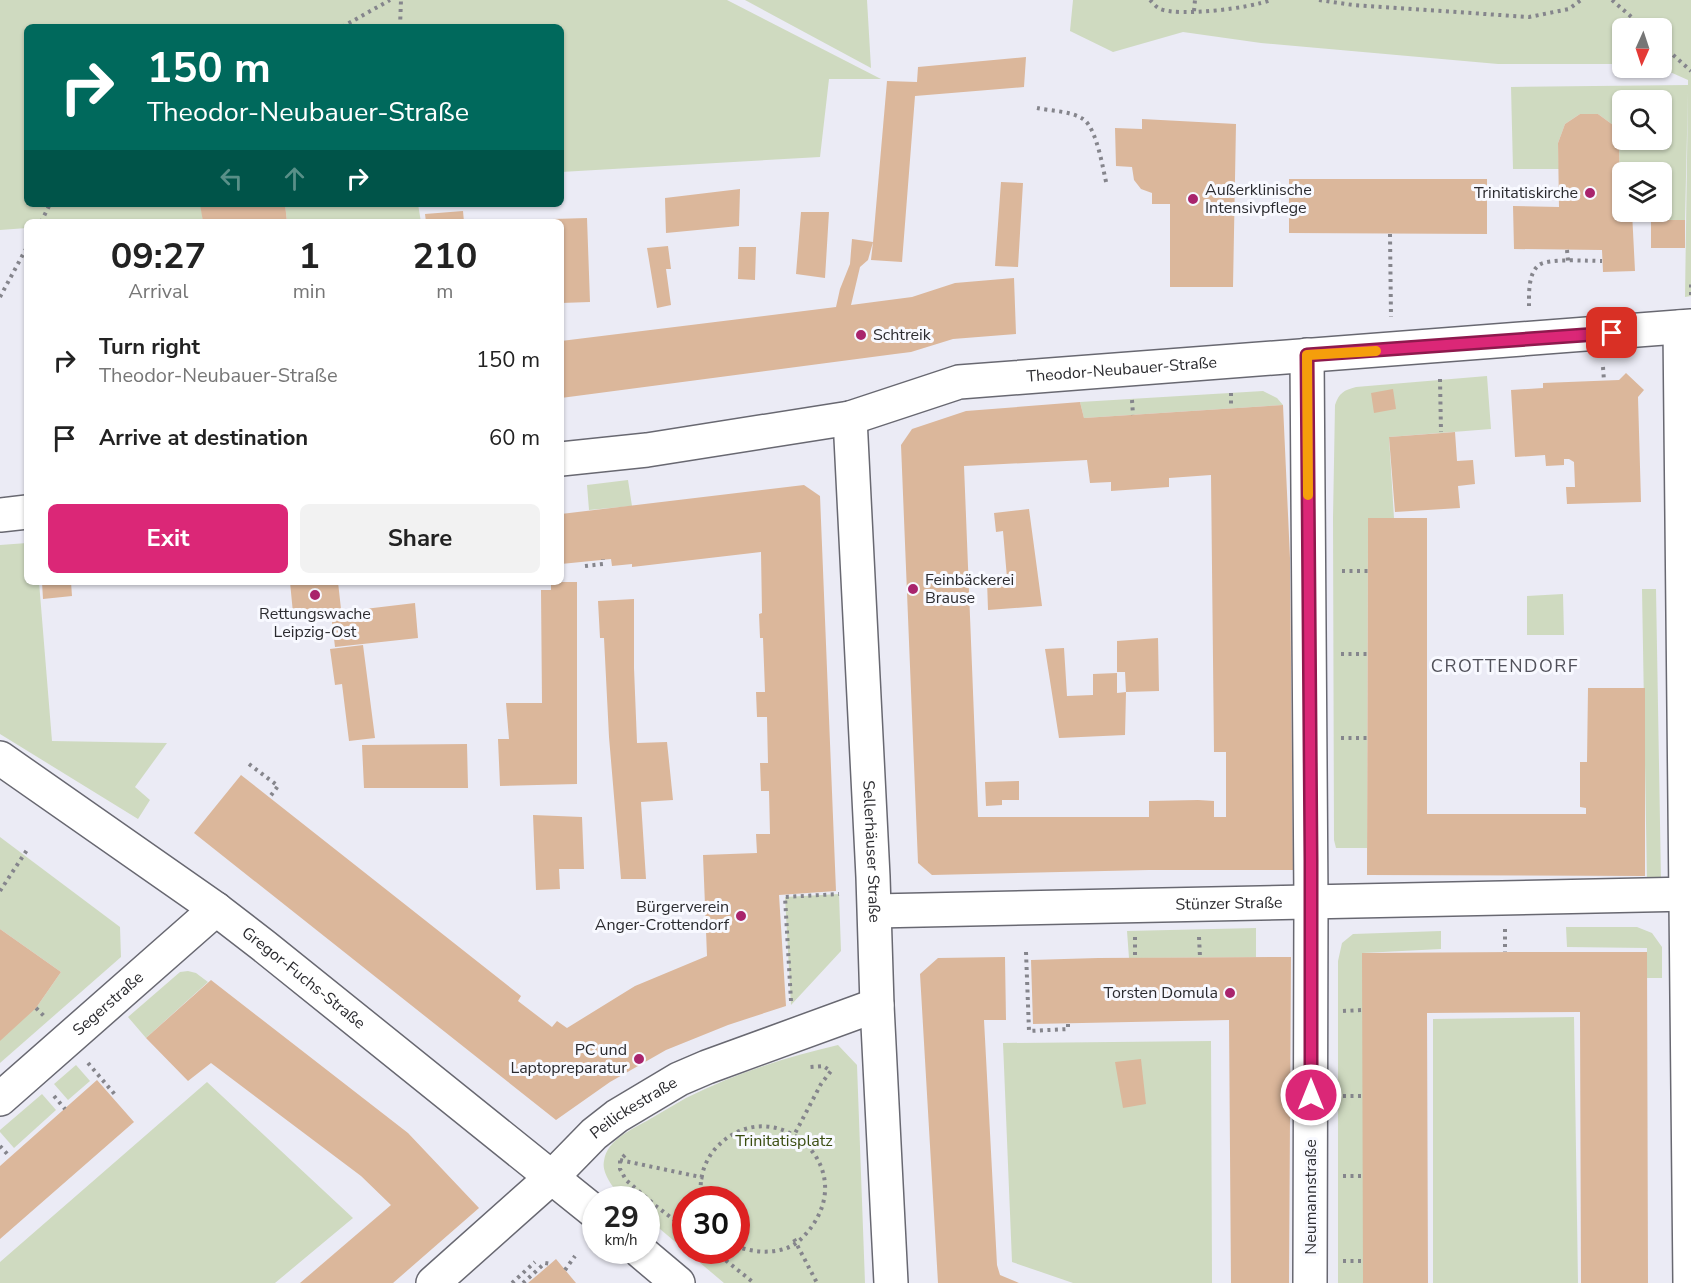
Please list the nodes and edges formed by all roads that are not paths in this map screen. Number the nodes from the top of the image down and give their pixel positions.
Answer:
1 (1687, 318) edge
2 (1307, 355) junction
3 (850, 418) junction
4 (564, 459) edge
5 (24, 512) edge
6 (0, 515) edge
7 (0, 758) edge
8 (1689, 894) edge
9 (1311, 901) junction
10 (216, 909) junction
11 (874, 911) junction
12 (878, 1005) junction
13 (0, 1099) edge
14 (552, 1177) junction
15 (582, 1202) edge
16 (655, 1264) edge
17 (432, 1283) edge
18 (678, 1283) edge
19 (891, 1283) edge
20 (1310, 1283) edge
21 (1690, 1283) edge

1 - 2 street, Theodor-Neubauer-Straße
1 - 8 street
2 - 3 street, Theodor-Neubauer-Straße
2 - 9 street, Neumannstraße
3 - 4 street, Theodor-Neubauer-Straße
3 - 11 street, Sellerhäuser Straße
5 - 6 street
7 - 10 street, Gregor-Fuchs-Straße
8 - 9 street, Stünzer Straße
8 - 21 street
9 - 11 street, Stünzer Straße
9 - 20 street, Neumannstraße
10 - 13 street, Segerstraße
10 - 14 street, Gregor-Fuchs-Straße
11 - 12 street, Sellerhäuser Straße
12 - 14 street, Peilickestraße
12 - 19 street, Sellerhäuser Straße
14 - 15 street, Gregor-Fuchs-Straße
14 - 17 street, Peilickestraße
16 - 18 street

